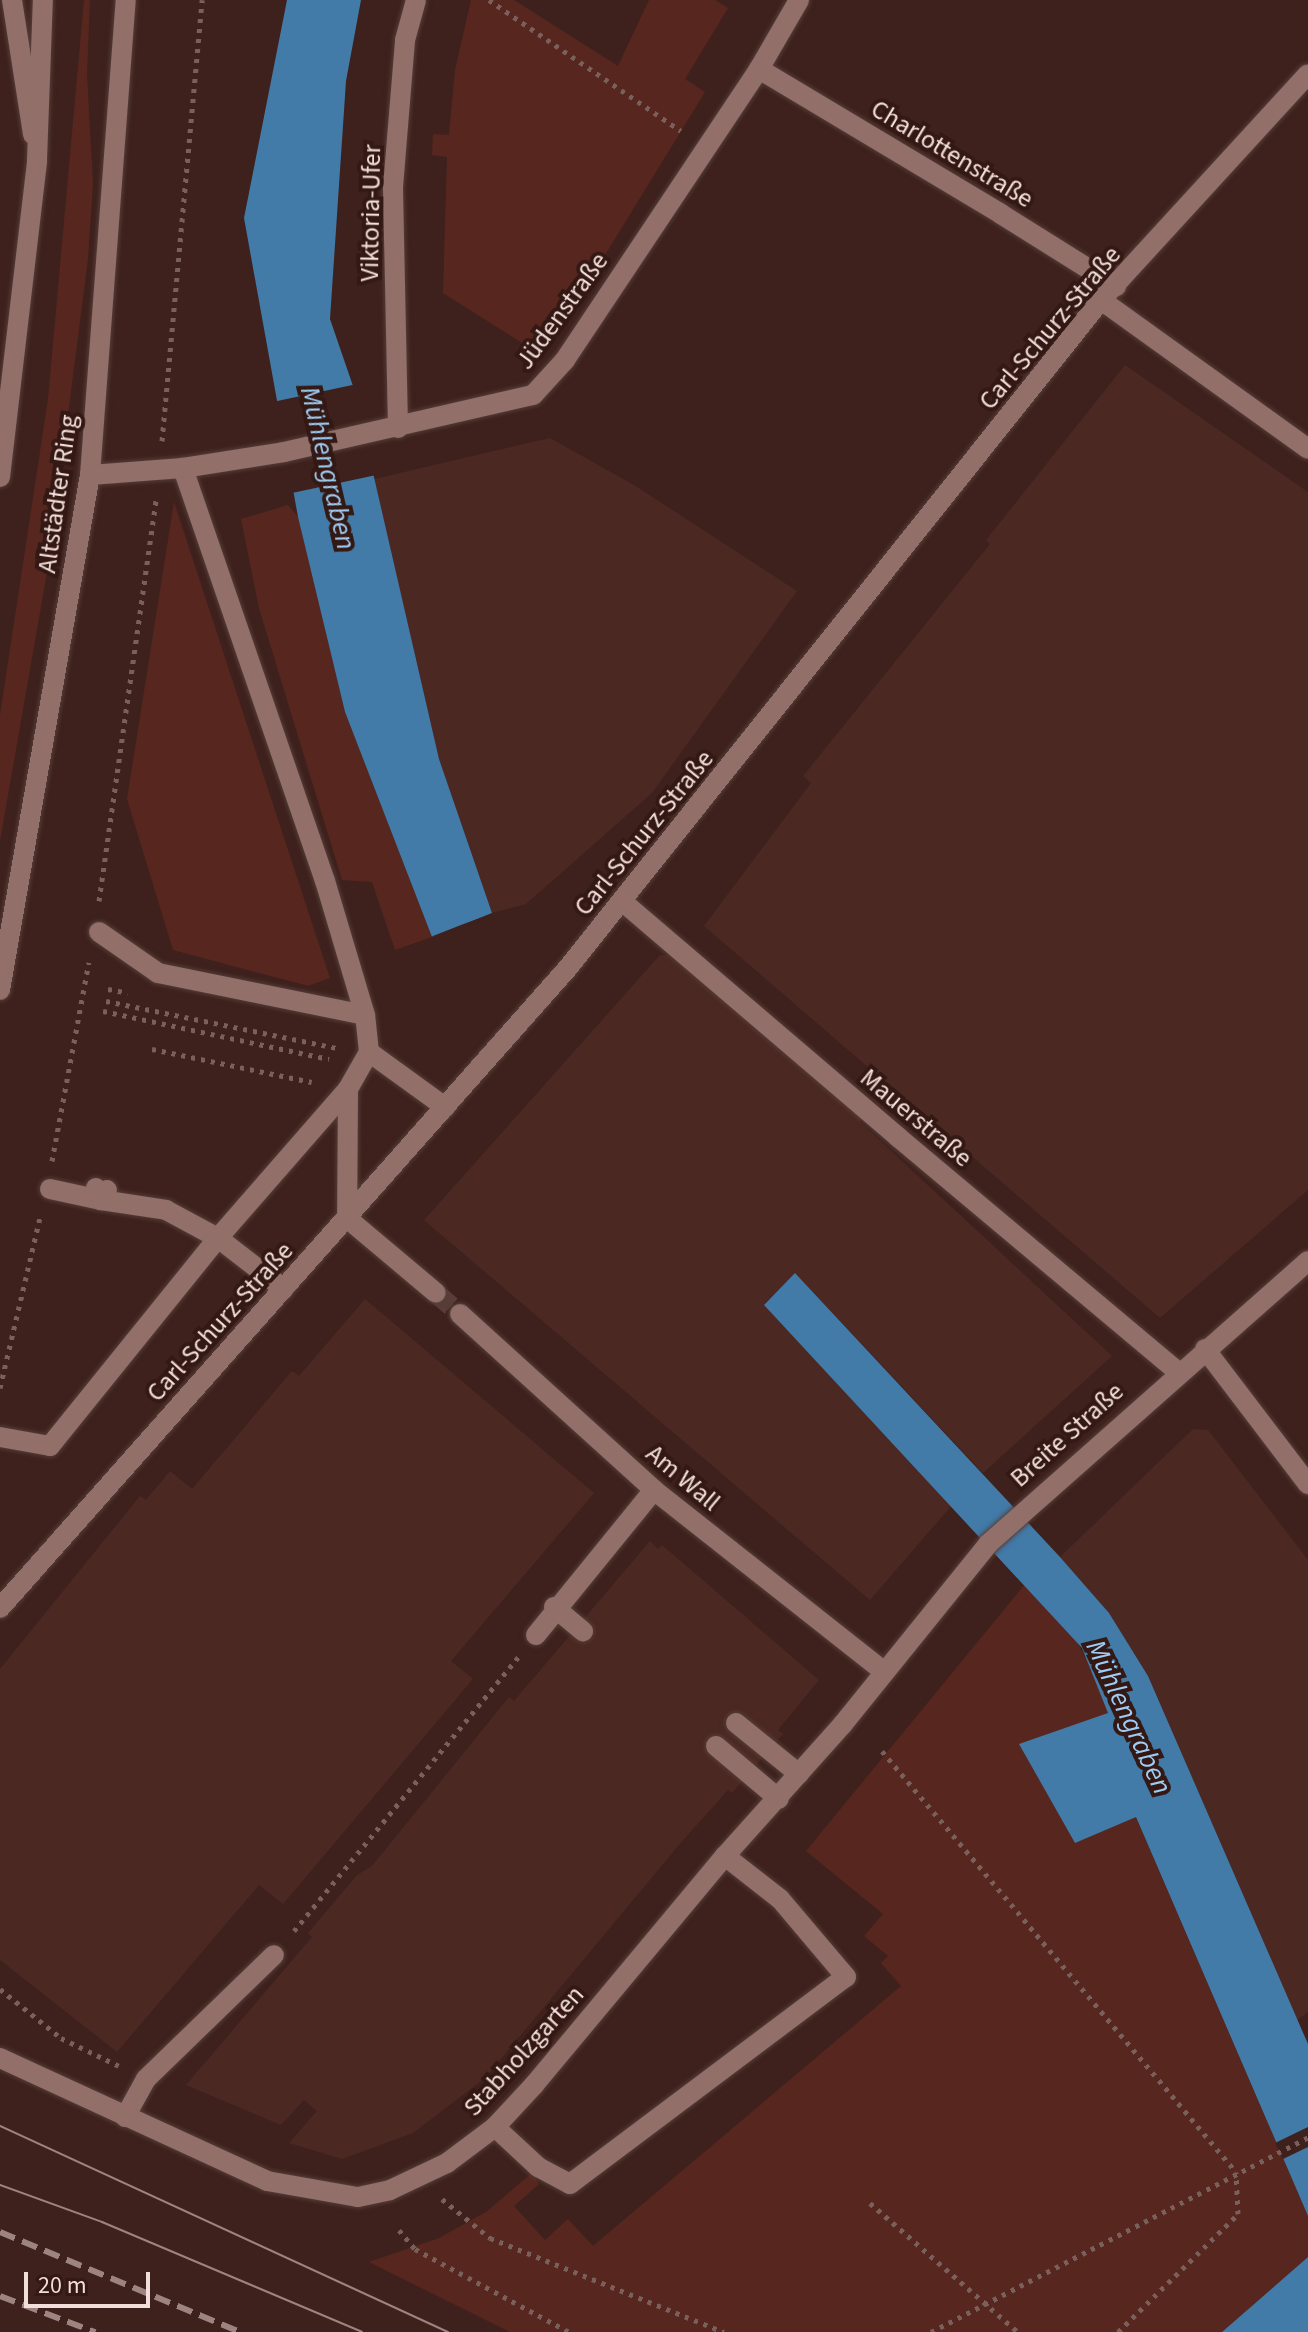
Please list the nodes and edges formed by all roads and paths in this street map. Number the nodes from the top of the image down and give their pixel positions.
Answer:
1 (12, 0) edge
2 (43, 0) edge
3 (126, 0) edge
4 (202, 0) edge
5 (416, 0) edge
6 (489, 0) edge
7 (799, 0) edge
8 (759, 69) junction
9 (1308, 74) edge
10 (705, 148) junction
11 (37, 160) junction
12 (1109, 293) junction
13 (398, 428) junction
14 (1308, 449) edge
15 (183, 468) junction
16 (159, 471) junction
17 (90, 475) junction
18 (0, 477) edge
19 (623, 902) junction
20 (96, 932) junction
21 (0, 990) edge
22 (106, 1001) dead end
23 (103, 1011) dead end
24 (365, 1015) junction
25 (330, 1048) dead end
26 (152, 1049) dead end
27 (369, 1052) junction
28 (328, 1059) dead end
29 (348, 1089) junction
30 (445, 1107) junction
31 (47, 1189) junction
32 (347, 1218) junction
33 (218, 1238) junction
34 (1308, 1261) edge
35 (284, 1289) junction
36 (436, 1293) tunnel mouth
37 (460, 1314) tunnel mouth
38 (1205, 1349) junction
39 (1178, 1372) junction
40 (0, 1388) edge
41 (0, 1437) edge
42 (1308, 1484) edge
43 (654, 1490) junction
44 (554, 1607) junction
45 (0, 1608) edge
46 (583, 1631) dead end
47 (536, 1635) joint
48 (882, 1670) junction
49 (736, 1723) dead end
50 (716, 1746) dead end
51 (882, 1751) dead end
52 (799, 1774) junction
53 (779, 1799) junction
54 (725, 1856) junction
55 (274, 1955) joint
56 (0, 1989) edge
57 (0, 2058) edge
58 (146, 2079) junction
59 (125, 2117) junction
60 (495, 2127) junction
61 (1308, 2137) edge
62 (1236, 2172) junction
63 (422, 2178) junction
64 (870, 2203) dead end
65 (399, 2230) dead end
66 (987, 2304) junction
67 (569, 2332) edge
68 (724, 2332) edge
69 (931, 2332) edge
70 (1018, 2332) edge
71 (1118, 2332) edge

1 - 11 street
2 - 11 street
3 - 17 street, Altstädter Ring
4 - 16 path
5 - 13 street, Viktoria-Ufer
6 - 10 path
7 - 8 street, Jüdenstraße
8 - 10 street, Jüdenstraße
8 - 12 street, Charlottenstraße
9 - 12 street, Carl-Schurz-Straße
10 - 13 street, Jüdenstraße
11 - 18 street
12 - 14 street, Charlottenstraße
12 - 19 street, Carl-Schurz-Straße
13 - 15 street, Jüdenstraße
15 - 16 street, Jüdenstraße
15 - 24 street
16 - 17 street, Jüdenstraße
16 - 20 path
17 - 21 street, Altstädter Ring
19 - 30 street, Carl-Schurz-Straße
19 - 39 street, Mauerstraße
20 - 24 street
20 - 31 path
22 - 25 path
23 - 28 path
24 - 27 street
26 - 29 path
27 - 29 street
27 - 30 street
29 - 32 street
29 - 33 street
30 - 32 street, Carl-Schurz-Straße
31 - 33 street
31 - 40 path
32 - 35 street, Carl-Schurz-Straße
32 - 36 street
33 - 35 street
33 - 41 street
34 - 38 street, Breite Straße
35 - 45 street, Carl-Schurz-Straße
37 - 43 street, Am Wall
38 - 39 street, Breite Straße
38 - 42 street
39 - 48 street, Breite Straße
43 - 44 street
43 - 48 street, Am Wall
44 - 46 street
44 - 47 street
47 - 55 path
48 - 52 street, Stabholzgarten
49 - 52 street
50 - 53 street
51 - 62 path
52 - 53 street, Stabholzgarten
53 - 54 street, Stabholzgarten
54 - 60 street, Stabholzgarten
54 - 60 street
55 - 58 street
56 - 58 path
57 - 59 street, Stabholzgarten
58 - 59 street
59 - 63 street, Stabholzgarten
60 - 63 street, Stabholzgarten
61 - 62 path
62 - 66 path
62 - 71 path
63 - 68 path
64 - 66 path
65 - 67 path
66 - 69 path
66 - 70 path

